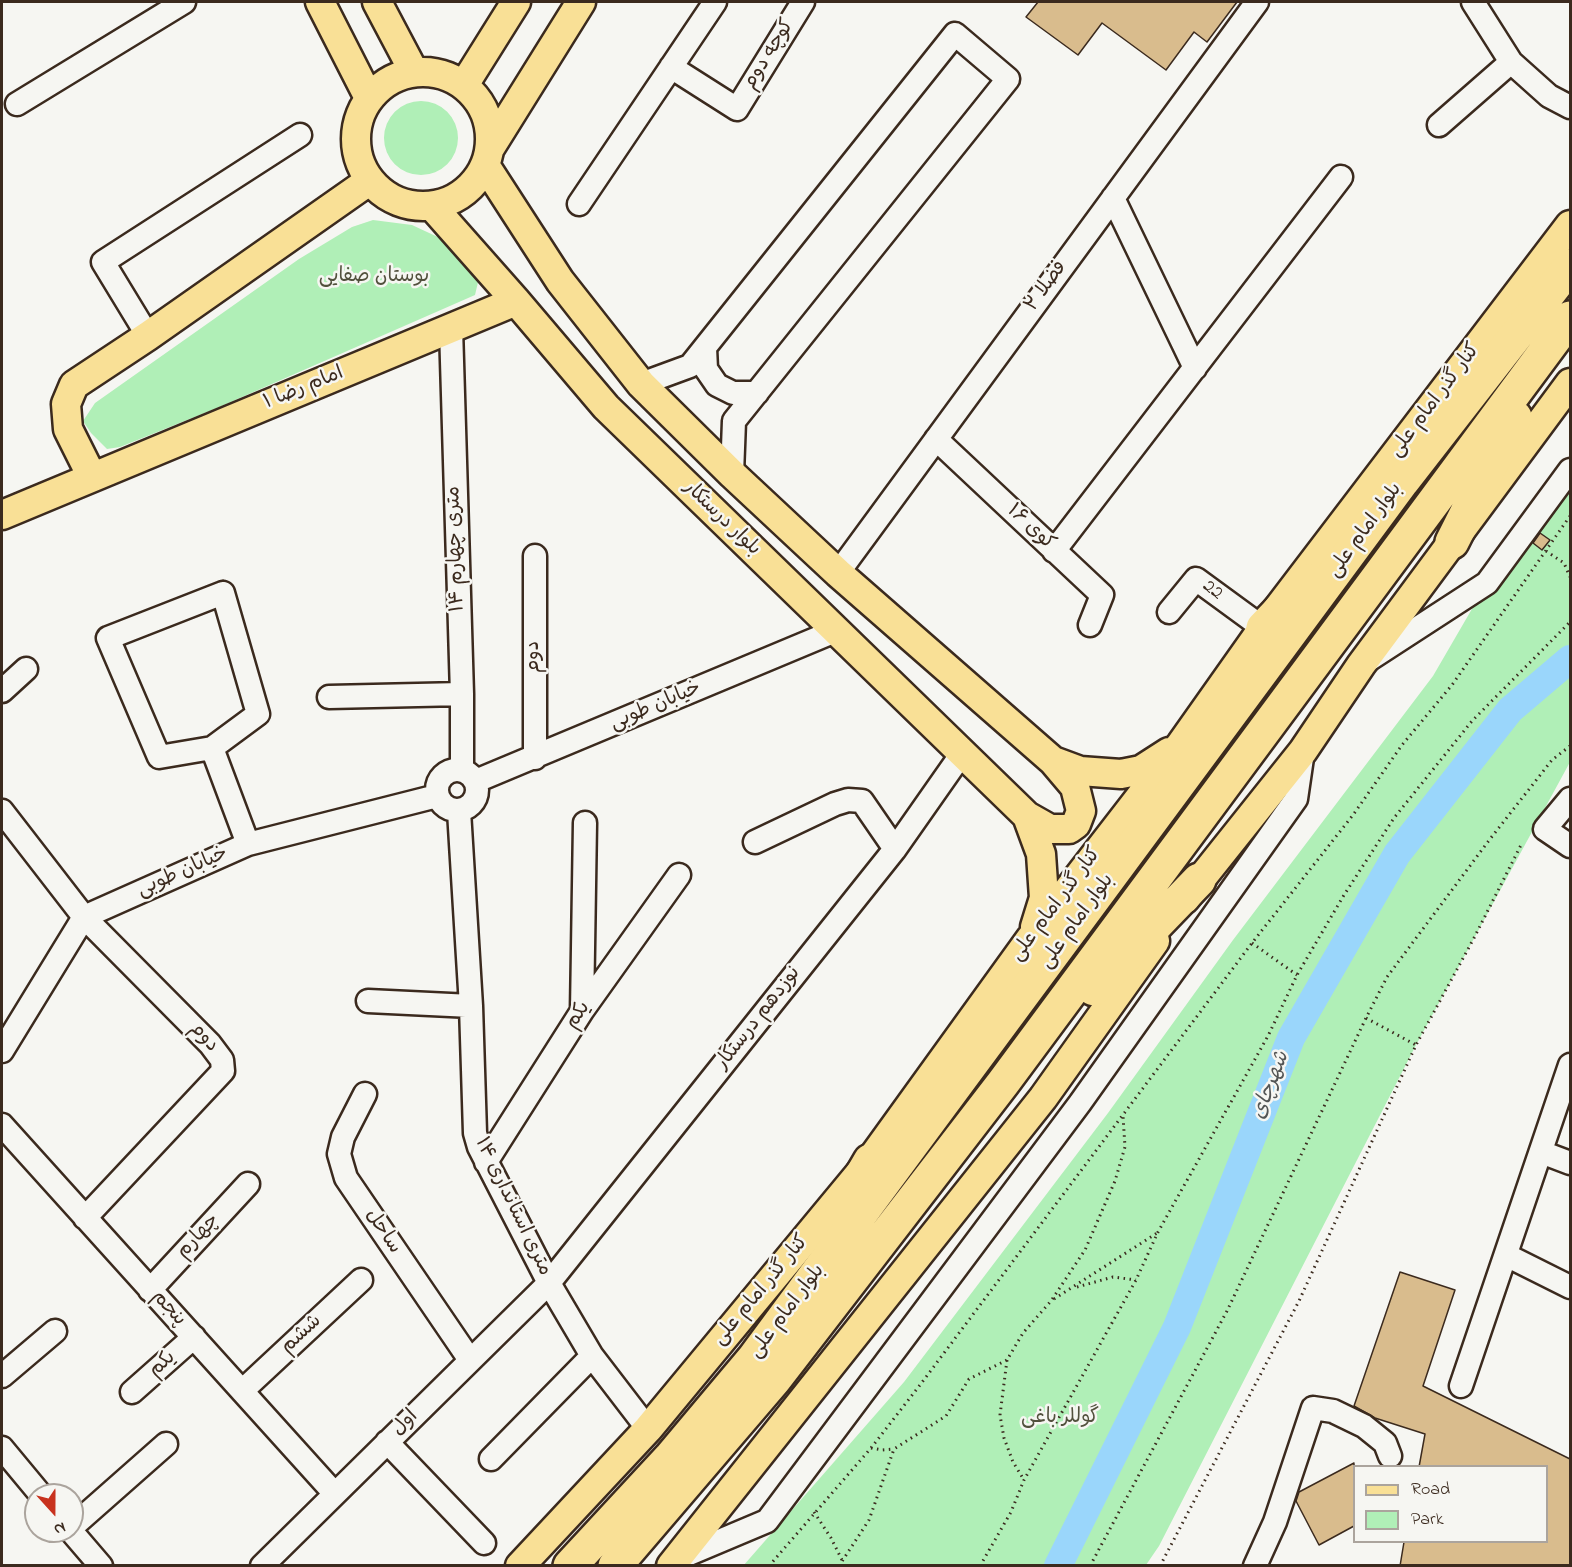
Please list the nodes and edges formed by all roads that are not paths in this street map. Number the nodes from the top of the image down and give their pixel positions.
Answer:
1 (184, 2) edge
2 (320, 2) edge
3 (377, 2) edge
4 (516, 2) edge
5 (581, 2) edge
6 (715, 2) edge
7 (803, 2) edge
8 (1257, 2) edge
9 (1473, 2) edge
10 (1511, 63) junction
11 (671, 67) junction
12 (414, 72) junction
13 (464, 85) junction
14 (369, 98) junction
15 (17, 104) dead end
16 (1570, 106) edge
17 (1439, 125) dead end
18 (300, 135) dead end
19 (488, 156) junction
20 (1341, 177) dead end
21 (369, 181) junction
22 (1113, 198) junction
23 (579, 204) dead end
24 (432, 206) junction
25 (1570, 225) edge
26 (1570, 266) edge
27 (516, 301) junction
28 (1563, 327) edge
29 (451, 328) junction
30 (148, 336) junction
31 (705, 348) junction
32 (1195, 368) junction
33 (1570, 383) edge
34 (641, 384) junction
35 (757, 393) junction
36 (936, 439) junction
37 (1570, 470) edge
38 (732, 474) junction
39 (92, 477) junction
40 (1402, 482) junction
41 (2, 515) edge
42 (1452, 542) junction
43 (1054, 551) junction
44 (535, 556) dead end
45 (838, 573) junction
46 (1169, 612) dead end
47 (1090, 625) dead end
48 (1263, 628) junction
49 (835, 631) junction
50 (1362, 665) junction
51 (26, 669) dead end
52 (2, 691) edge
53 (462, 694) junction
54 (329, 697) dead end
55 (1181, 744) junction
56 (212, 748) junction
57 (1303, 751) junction
58 (963, 752) junction
59 (535, 758) junction
60 (1053, 762) junction
61 (469, 775) junction
62 (437, 796) junction
63 (1570, 799) edge
64 (2, 811) edge
65 (459, 811) junction
66 (1027, 816) junction
67 (585, 823) dead end
68 (755, 842) dead end
69 (248, 844) junction
70 (1570, 846) edge
71 (895, 849) junction
72 (679, 875) dead end
73 (1199, 880) junction
74 (84, 917) junction
75 (1031, 938) junction
76 (368, 1001) dead end
77 (471, 1006) junction
78 (582, 1011) junction
79 (2, 1051) edge
80 (1570, 1065) edge
81 (1003, 1083) junction
82 (365, 1094) dead end
83 (2, 1125) edge
84 (1541, 1152) junction
85 (870, 1161) junction
86 (486, 1162) junction
87 (1570, 1163) edge
88 (248, 1184) dead end
89 (85, 1218) junction
90 (1506, 1255) junction
91 (361, 1280) dead end
92 (549, 1283) junction
93 (1570, 1287) edge
94 (150, 1290) junction
95 (55, 1331) dead end
96 (194, 1337) junction
97 (592, 1356) junction
98 (754, 1358) junction
99 (471, 1360) junction
100 (2, 1376) edge
101 (1461, 1386) dead end
102 (242, 1391) junction
103 (132, 1392) dead end
104 (648, 1429) junction
105 (387, 1443) junction
106 (166, 1444) dead end
107 (2, 1448) edge
108 (1390, 1456) dead end
109 (491, 1459) dead end
110 (31, 1483) edge
111 (335, 1494) junction
112 (84, 1518) edge
113 (83, 1543) edge
114 (484, 1543) dead end
115 (674, 1562) edge
116 (100, 1566) edge
117 (262, 1566) edge
118 (520, 1566) edge
119 (570, 1566) edge
120 (615, 1566) edge
121 (1255, 1566) edge

1 - 15 street
2 - 14 main road
3 - 12 main road
4 - 13 main road
5 - 19 main road
6 - 11 street
7 - 11 street, کوچه دوم
8 - 22 street, فضلا ۲
9 - 10 street
10 - 16 street
10 - 17 street
11 - 23 street
12 - 13 main road
12 - 14 main road
13 - 19 main road
14 - 21 main road
18 - 30 street
19 - 24 main road
19 - 34 main road, بلوار درستکار
20 - 32 street
21 - 24 main road
21 - 30 main road
22 - 32 street
22 - 36 street, فضلا ۲
24 - 27 main road, بلوار درستکار
25 - 48 main road, کنار گذر امام علی
26 - 40 highway, بلوار امام علی
27 - 29 main road, امام رضا ۱
27 - 49 main road, بلوار درستکار
28 - 42 highway
28 - 81 highway, بلوار امام علی
29 - 39 main road, امام رضا ۱
29 - 53 street, ۱۴ متری چهارم
30 - 39 main road
31 - 34 street
31 - 35 street
31 - 35 street
32 - 43 street
33 - 42 main road
34 - 38 main road, بلوار درستکار
35 - 38 street
36 - 43 street, کوی ۱۶
36 - 45 street, فضلا ۲
37 - 50 street
38 - 45 main road, بلوار درستکار
39 - 41 main road, امام رضا ۱
40 - 48 highway
40 - 98 highway, بلوار امام علی
42 - 50 main road
43 - 47 street, کوی ۱۶
44 - 59 street, دوم
45 - 60 main road, بلوار درستکار
46 - 48 street, 22
48 - 55 main road, کنار گذر امام علی
49 - 58 main road, بلوار درستکار
49 - 59 street, خیابان طوبی
50 - 57 main road
51 - 52 street
53 - 54 street
53 - 61 street, ۱۴ متری چهارم
55 - 60 main road
55 - 75 main road, کنار گذر امام علی
56 - 56 street
56 - 69 street
57 - 73 main road
57 - 115 street
58 - 66 main road, بلوار درستکار
58 - 71 street, نوزدهم درستکار
59 - 61 street, خیابان طوبی
60 - 66 main road, بلوار درستکار
61 - 62 street
61 - 65 street
62 - 65 street
62 - 69 street, خیابان طوبی
63 - 70 street
64 - 74 street
65 - 77 street, ۱۴ متری استانداری
66 - 75 main road
67 - 78 street
68 - 71 street
69 - 74 street, خیابان طوبی
71 - 92 street, نوزدهم درستکار
72 - 78 street, یکم
73 - 81 highway
73 - 115 main road
74 - 79 street
74 - 89 street, دوم
75 - 85 main road, کنار گذر امام علی
76 - 77 street
77 - 86 street, ۱۴ متری استانداری
78 - 86 street, یکم
80 - 84 street
81 - 120 highway, بلوار امام علی
82 - 99 street, ساحل
83 - 89 street, پنجم
84 - 87 street
84 - 90 street
85 - 98 highway
85 - 104 main road, کنار گذر امام علی
86 - 92 street, ۱۴ متری استانداری
88 - 94 street, چهارم
89 - 94 street, پنجم
90 - 93 street
90 - 101 street
91 - 102 street, ششم
92 - 97 street, ۱۴ متری استانداری
92 - 99 street, اول
94 - 96 street, پنجم
95 - 100 street
96 - 102 street, پنجم
96 - 103 street, یکم
97 - 104 street, ۱۴ متری استانداری
97 - 109 street
98 - 119 highway, بلوار امام علی
99 - 105 street, اول
102 - 111 street, پنجم
104 - 118 main road, کنار گذر امام علی
105 - 111 street, اول
105 - 114 street
106 - 112 street
107 - 110 street
108 - 121 street
111 - 117 street, اول
113 - 116 street

